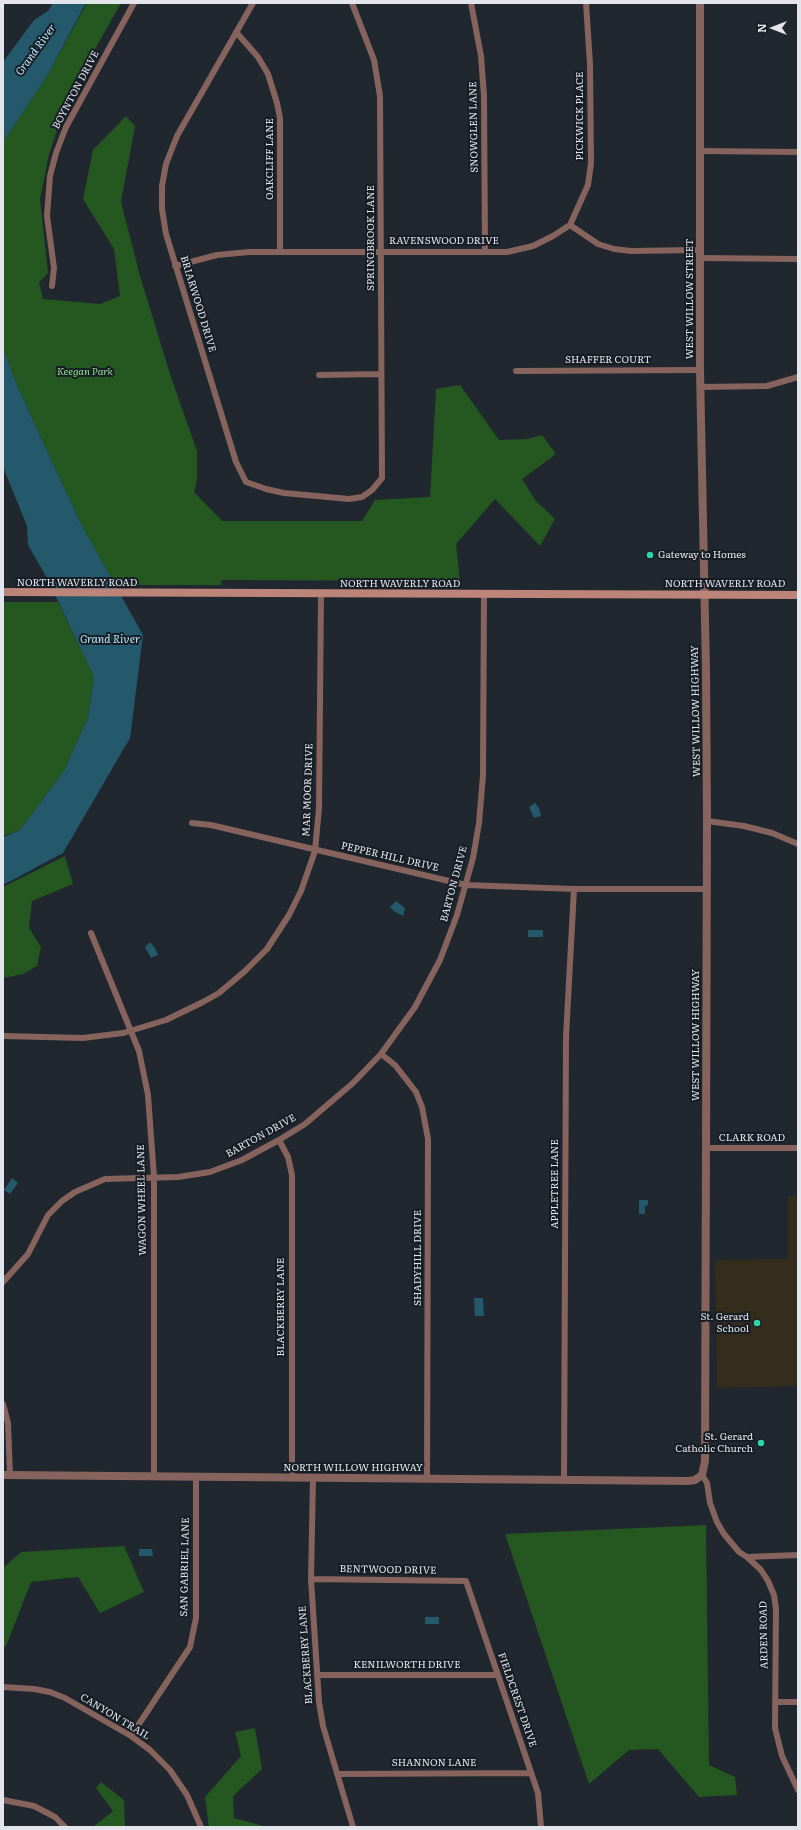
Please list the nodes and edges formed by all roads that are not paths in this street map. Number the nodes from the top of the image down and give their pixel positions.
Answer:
1 (134, 3) edge
2 (253, 3) edge
3 (352, 3) edge
4 (472, 3) edge
5 (586, 3) edge
6 (700, 3) edge
7 (236, 32) junction
8 (700, 151) junction
9 (798, 152) edge
10 (570, 225) junction
11 (280, 251) junction
12 (381, 251) junction
13 (485, 252) junction
14 (700, 254) junction
15 (798, 258) edge
16 (175, 266) junction
17 (52, 286) dead end
18 (700, 370) junction
19 (516, 371) dead end
20 (381, 374) junction
21 (319, 375) dead end
22 (798, 377) edge
23 (700, 387) junction
24 (382, 478) joint
25 (3, 592) edge
26 (321, 594) junction
27 (484, 594) junction
28 (704, 594) junction
29 (798, 595) edge
30 (707, 822) junction
31 (192, 823) dead end
32 (798, 844) edge
33 (315, 851) junction
34 (466, 885) junction
35 (574, 889) junction
36 (706, 889) junction
37 (91, 933) dead end
38 (132, 1030) junction
39 (3, 1036) edge
40 (381, 1054) junction
41 (279, 1140) junction
42 (706, 1148) junction
43 (798, 1148) edge
44 (154, 1177) junction
45 (3, 1282) edge
46 (3, 1404) edge
47 (6, 1475) edge
48 (702, 1475) junction
49 (154, 1476) junction
50 (196, 1477) junction
51 (292, 1478) junction
52 (313, 1478) junction
53 (427, 1479) junction
54 (564, 1480) junction
55 (798, 1555) edge
56 (747, 1557) junction
57 (311, 1579) junction
58 (466, 1581) joint
59 (317, 1675) junction
60 (498, 1675) junction
61 (3, 1687) edge
62 (775, 1702) junction
63 (798, 1702) edge
64 (131, 1736) junction
65 (531, 1773) junction
66 (337, 1774) junction
67 (798, 1790) edge
68 (3, 1800) edge
69 (65, 1827) edge
70 (202, 1827) edge
71 (353, 1827) edge
72 (541, 1827) edge

1 - 17 street, BOYNTON DRIVE
2 - 7 street, BRIARWOOD DRIVE
3 - 12 street, SPRINGBROOK LANE
4 - 13 street, SNOWGLEN LANE
5 - 10 street, PICKWICK PLACE
6 - 8 street, WEST WILLOW STREET
7 - 11 street, OAKCLIFF LANE
7 - 16 street, BRIARWOOD DRIVE
8 - 9 street
8 - 14 street, WEST WILLOW STREET
10 - 13 street, RAVENSWOOD DRIVE
10 - 14 street
11 - 12 street, RAVENSWOOD DRIVE
11 - 16 street, RAVENSWOOD DRIVE
12 - 13 street, RAVENSWOOD DRIVE
12 - 20 street, SPRINGBROOK LANE
14 - 15 street
14 - 18 street, WEST WILLOW STREET
16 - 24 street, BRIARWOOD DRIVE
18 - 19 street, SHAFFER COURT
18 - 23 street, WEST WILLOW STREET
20 - 21 street
20 - 24 street, SPRINGBROOK LANE
22 - 23 street
23 - 28 street, WEST WILLOW STREET
25 - 26 main road, NORTH WAVERLY ROAD
26 - 27 main road, NORTH WAVERLY ROAD
26 - 33 street, MAR MOOR DRIVE
27 - 28 main road, NORTH WAVERLY ROAD
27 - 34 street, BARTON DRIVE
28 - 29 main road, NORTH WAVERLY ROAD
28 - 30 street, WEST WILLOW HIGHWAY
30 - 32 street
30 - 36 street, WEST WILLOW HIGHWAY
31 - 33 street, PEPPER HILL DRIVE
33 - 34 street, PEPPER HILL DRIVE
33 - 38 street, MAR MOOR DRIVE
34 - 35 street, PEPPER HILL DRIVE
34 - 40 street, BARTON DRIVE
35 - 36 street, PEPPER HILL DRIVE
35 - 54 street, APPLETREE LANE
36 - 42 street, WEST WILLOW HIGHWAY
37 - 38 street, WAGON WHEEL LANE
38 - 39 street, MAR MOOR DRIVE
38 - 44 street, WAGON WHEEL LANE
40 - 41 street, BARTON DRIVE
40 - 53 street, SHADYHILL DRIVE
41 - 44 street, BARTON DRIVE
41 - 51 street, BLACKBERRY LANE
42 - 43 street, CLARK ROAD
42 - 48 street, WEST WILLOW HIGHWAY
44 - 45 street, BARTON DRIVE
44 - 49 street, WAGON WHEEL LANE
46 - 47 street
47 - 49 street, NORTH WILLOW HIGHWAY
48 - 54 street, NORTH WILLOW HIGHWAY
48 - 56 street, ARDEN ROAD
49 - 50 street, NORTH WILLOW HIGHWAY
50 - 51 street, NORTH WILLOW HIGHWAY
50 - 64 street, SAN GABRIEL LANE
51 - 52 street, NORTH WILLOW HIGHWAY
52 - 53 street, NORTH WILLOW HIGHWAY
52 - 57 street, BLACKBERRY LANE
53 - 54 street, NORTH WILLOW HIGHWAY
55 - 56 street
56 - 62 street, ARDEN ROAD
57 - 58 street, BENTWOOD DRIVE
57 - 59 street, BLACKBERRY LANE
58 - 60 street, FIELDCREST DRIVE
59 - 60 street, KENILWORTH DRIVE
59 - 66 street, BLACKBERRY LANE
60 - 65 street, FIELDCREST DRIVE
61 - 64 street, CANYON TRAIL
62 - 63 street
62 - 67 street, ARDEN ROAD
64 - 70 street, CANYON TRAIL
65 - 66 street, SHANNON LANE
65 - 72 street, FIELDCREST DRIVE
66 - 71 street, BLACKBERRY LANE
68 - 69 street

